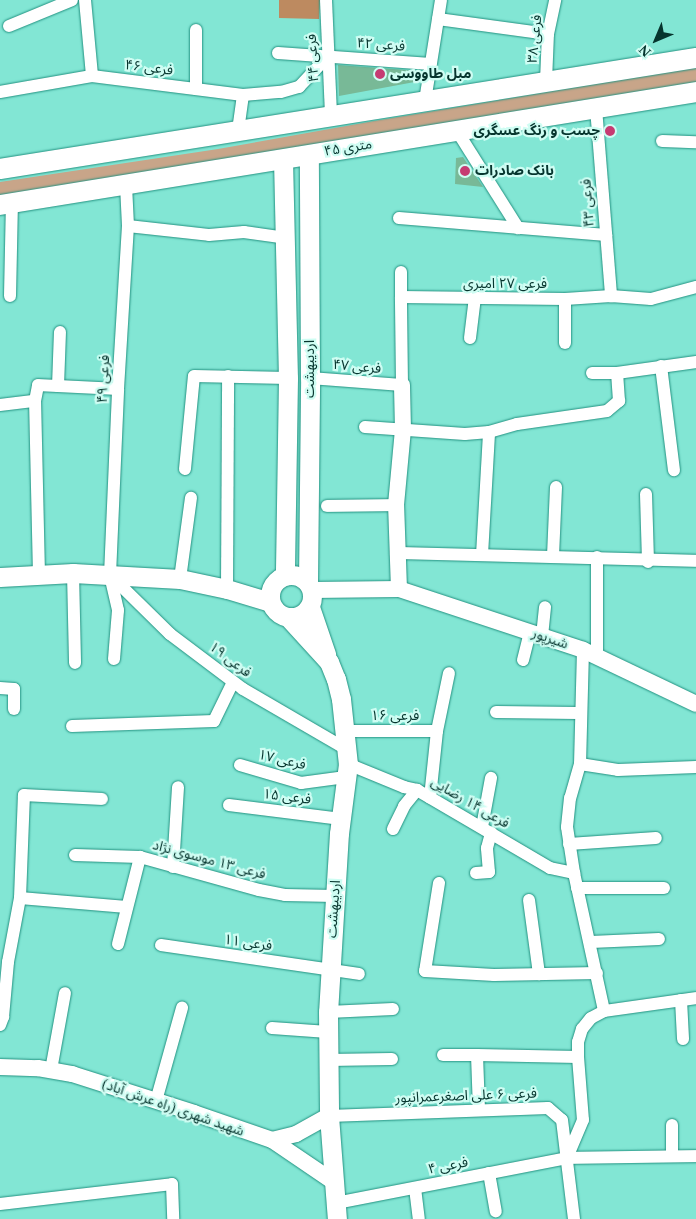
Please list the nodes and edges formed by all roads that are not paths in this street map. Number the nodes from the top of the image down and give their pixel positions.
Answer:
1 (72, 0) edge
2 (85, 0) edge
3 (326, 0) edge
4 (441, 0) edge
5 (555, 0) edge
6 (438, 19) junction
7 (10, 26) dead end
8 (196, 30) dead end
9 (548, 34) junction
10 (278, 53) dead end
11 (328, 56) junction
12 (696, 58) edge
13 (431, 64) junction
14 (92, 76) junction
15 (546, 81) junction
16 (196, 89) junction
17 (0, 92) edge
18 (696, 92) edge
19 (243, 95) junction
20 (425, 101) junction
21 (596, 108) junction
22 (331, 115) junction
23 (238, 130) junction
24 (457, 130) junction
25 (662, 141) dead end
26 (696, 142) edge
27 (309, 155) junction
28 (283, 160) junction
29 (0, 169) edge
30 (126, 184) junction
31 (309, 187) junction
32 (283, 188) junction
33 (6, 204) edge
34 (399, 218) dead end
35 (128, 226) junction
36 (518, 228) junction
37 (606, 235) junction
38 (286, 238) junction
39 (401, 272) dead end
40 (696, 287) edge
41 (10, 296) dead end
42 (611, 296) junction
43 (401, 297) junction
44 (475, 299) junction
45 (565, 299) junction
46 (60, 332) dead end
47 (470, 338) dead end
48 (565, 343) dead end
49 (696, 362) edge
50 (661, 366) junction
51 (592, 373) dead end
52 (616, 373) junction
53 (228, 376) junction
54 (288, 378) junction
55 (310, 378) junction
56 (402, 385) junction
57 (58, 386) junction
58 (118, 389) junction
59 (34, 401) junction
60 (0, 405) edge
61 (365, 427) dead end
62 (403, 430) junction
63 (489, 432) junction
64 (185, 469) dead end
65 (674, 470) dead end
66 (556, 486) dead end
67 (646, 494) dead end
68 (191, 498) dead end
69 (396, 505) junction
70 (327, 506) dead end
71 (396, 553) junction
72 (482, 555) junction
73 (553, 556) junction
74 (597, 557) junction
75 (696, 561) edge
76 (648, 562) junction
77 (73, 573) junction
78 (40, 575) junction
79 (110, 575) junction
80 (285, 576) junction
81 (0, 577) edge
82 (180, 579) junction
83 (226, 589) junction
84 (399, 589) junction
85 (310, 593) junction
86 (270, 602) junction
87 (545, 607) dead end
88 (289, 618) junction
89 (536, 634) junction
90 (590, 653) junction
91 (114, 659) dead end
92 (523, 660) dead end
93 (329, 662) junction
94 (76, 663) dead end
95 (449, 673) dead end
96 (233, 682) junction
97 (0, 688) edge
98 (696, 704) edge
99 (14, 709) dead end
100 (496, 712) dead end
101 (580, 713) junction
102 (72, 726) dead end
103 (437, 731) junction
104 (346, 755) junction
105 (580, 764) junction
106 (240, 765) dead end
107 (696, 767) edge
108 (491, 778) dead end
109 (178, 787) dead end
110 (417, 790) junction
111 (430, 798) junction
112 (102, 799) dead end
113 (229, 805) dead end
114 (341, 819) junction
115 (393, 829) dead end
116 (487, 830) junction
117 (656, 838) dead end
118 (569, 844) junction
119 (75, 855) dead end
120 (140, 858) junction
121 (173, 867) junction
122 (476, 873) dead end
123 (574, 873) junction
124 (439, 883) dead end
125 (577, 888) junction
126 (664, 888) dead end
127 (335, 896) junction
128 (20, 898) junction
129 (529, 900) dead end
130 (128, 907) junction
131 (659, 939) dead end
132 (591, 942) junction
133 (118, 944) dead end
134 (161, 945) dead end
135 (4, 962) edge
136 (330, 970) junction
137 (597, 973) junction
138 (360, 974) dead end
139 (539, 974) junction
140 (64, 993) dead end
141 (696, 994) edge
142 (680, 1000) junction
143 (182, 1008) dead end
144 (393, 1009) dead end
145 (604, 1011) junction
146 (328, 1012) junction
147 (0, 1025) edge
148 (272, 1028) dead end
149 (328, 1032) junction
150 (683, 1039) dead end
151 (443, 1055) dead end
152 (477, 1056) junction
153 (578, 1057) junction
154 (392, 1059) dead end
155 (328, 1060) junction
156 (0, 1067) edge
157 (51, 1070) junction
158 (156, 1101) junction
159 (478, 1110) junction
160 (329, 1116) junction
161 (672, 1125) dead end
162 (272, 1140) junction
163 (672, 1156) junction
164 (696, 1156) edge
165 (567, 1158) junction
166 (488, 1174) junction
167 (334, 1182) junction
168 (415, 1188) junction
169 (0, 1204) edge
170 (496, 1211) dead end
171 (335, 1214) edge
172 (173, 1219) edge
173 (419, 1219) edge
174 (574, 1219) edge

1 - 7 street
2 - 14 street
3 - 11 street, فرعی ۴۴
4 - 6 street
5 - 9 street, فرعی ۳۸
6 - 9 street
6 - 13 street
8 - 16 street
9 - 15 street, فرعی ۳۸
10 - 11 street, فرعی ۴۲
11 - 13 street, فرعی ۴۲
11 - 19 street, فرعی ۴۶
11 - 22 street, فرعی ۴۴
12 - 15 main road
13 - 20 street
14 - 16 street, فرعی ۴۶
14 - 17 street, فرعی ۴۶
15 - 20 main road
16 - 19 street, فرعی ۴۶
18 - 21 main road, ۴۵ متری
19 - 23 street
20 - 22 main road
21 - 24 main road, ۴۵ متری
21 - 37 street, فرعی ۴۳
22 - 23 main road
23 - 29 main road
24 - 27 main road, ۴۵ متری
24 - 36 street
25 - 26 street
27 - 28 main road, ۴۵ متری
27 - 31 main road, اردیبهشت
28 - 30 main road, ۴۵ متری
28 - 32 main road, اردیبهشت
30 - 33 main road, ۴۵ متری
30 - 35 street, فرعی ۴۹
31 - 32 main road
31 - 55 main road, اردیبهشت
32 - 38 main road, اردیبهشت
33 - 41 street
34 - 36 street
35 - 38 street
35 - 58 street, فرعی ۴۹
36 - 37 street
37 - 42 street, فرعی ۴۳
38 - 54 main road, اردیبهشت
39 - 43 street
40 - 42 street, فرعی ۲۷ امیری
42 - 45 street, فرعی ۲۷ امیری
43 - 44 street, فرعی ۲۷ امیری
43 - 56 street
44 - 45 street, فرعی ۲۷ امیری
44 - 47 street
45 - 48 street
46 - 57 street
49 - 50 street
50 - 52 street
50 - 65 street
51 - 52 street
52 - 63 street
53 - 54 street
53 - 64 street
53 - 83 street
54 - 80 main road, اردیبهشت
55 - 56 street, فرعی ۴۷
55 - 85 main road, اردیبهشت
56 - 62 street
57 - 58 street
57 - 59 street
58 - 79 street, فرعی ۴۹
59 - 60 street
59 - 78 street
61 - 62 street
62 - 63 street
62 - 69 street
63 - 72 street
66 - 73 street
67 - 76 street
68 - 82 street
69 - 70 street
69 - 71 street
71 - 72 street
71 - 84 street
72 - 73 street
73 - 74 street
74 - 76 street
74 - 90 street
75 - 76 street
77 - 78 main road, اردیبهشت
77 - 79 main road, اردیبهشت
77 - 94 street
78 - 81 main road, اردیبهشت
79 - 82 main road, اردیبهشت
79 - 91 street, فرعی ۴۹
79 - 96 street, فرعی ۱۹
80 - 85 main road
80 - 86 main road
82 - 83 main road, اردیبهشت
83 - 86 main road, اردیبهشت
84 - 85 street, شیرپور
84 - 89 street, شیرپور
85 - 88 main road
85 - 93 main road, اردیبهشت
86 - 88 main road, اردیبهشت
87 - 89 street
88 - 93 main road, اردیبهشت
89 - 90 street, شیرپور
89 - 92 street
90 - 98 street, شیرپور
90 - 101 street
93 - 104 main road, اردیبهشت
95 - 103 street
96 - 102 street
96 - 104 street, فرعی ۱۹
97 - 99 street
100 - 101 street
101 - 105 street
103 - 104 street, فرعی ۱۶
103 - 111 street, فرعی ۱۶
104 - 106 street, فرعی ۱۷
104 - 110 street, فرعی ۱۴ رضایی
104 - 114 main road, اردیبهشت
105 - 107 street
105 - 118 street
108 - 116 street
109 - 121 street
110 - 111 street, فرعی ۱۴ رضایی
110 - 115 street
111 - 116 street, فرعی ۱۴ رضایی
112 - 128 street
113 - 114 street, فرعی ۱۵
114 - 127 main road, اردیبهشت
116 - 122 street
116 - 123 street, فرعی ۱۴ رضایی
117 - 118 street
118 - 123 street
119 - 120 street, فرعی ۱‍۳ موسوی نژاد
120 - 121 street, فرعی ۱‍۳ موسوی نژاد
120 - 130 street
121 - 127 street, فرعی ۱‍۳ موسوی نژاد
123 - 125 street
124 - 139 street
125 - 126 street
125 - 132 street
127 - 136 main road, اردیبهشت
128 - 130 street
128 - 135 street
129 - 139 street
130 - 133 street
131 - 132 street
132 - 137 street
134 - 136 street, فرعی ۱۱
135 - 147 street
136 - 138 street, فرعی ۱۱
136 - 146 main road, اردیبهشت
137 - 139 street
137 - 145 street
140 - 157 street
141 - 142 street
142 - 145 street
142 - 150 street
143 - 158 street
144 - 146 street
145 - 153 street
146 - 149 main road, اردیبهشت
148 - 149 street
149 - 155 main road, اردیبهشت
151 - 152 street
152 - 153 street
152 - 159 street
153 - 165 street
154 - 155 street
155 - 160 main road, اردیبهشت
156 - 157 street, شهید شهری (راه عرش آباد)
157 - 158 street, شهید شهری (راه عرش آباد)
158 - 162 street, شهید شهری (راه عرش آباد)
159 - 160 street, فرعی ۶ علی اصغرعمرانپور
159 - 165 street, فرعی ۶ علی اصغرعمرانپور
160 - 162 street
160 - 167 main road, اردیبهشت
161 - 163 street
162 - 167 street, شهید شهری (راه عرش آباد)
163 - 164 street, فرعی ۴
163 - 165 street, فرعی ۴
165 - 166 street, فرعی ۴
165 - 174 street, فرعی ۶ علی اصغرعمرانپور
166 - 168 street, فرعی ۴
166 - 170 street
167 - 171 main road, اردیبهشت
168 - 171 street, فرعی ۴
168 - 173 street
169 - 172 street

